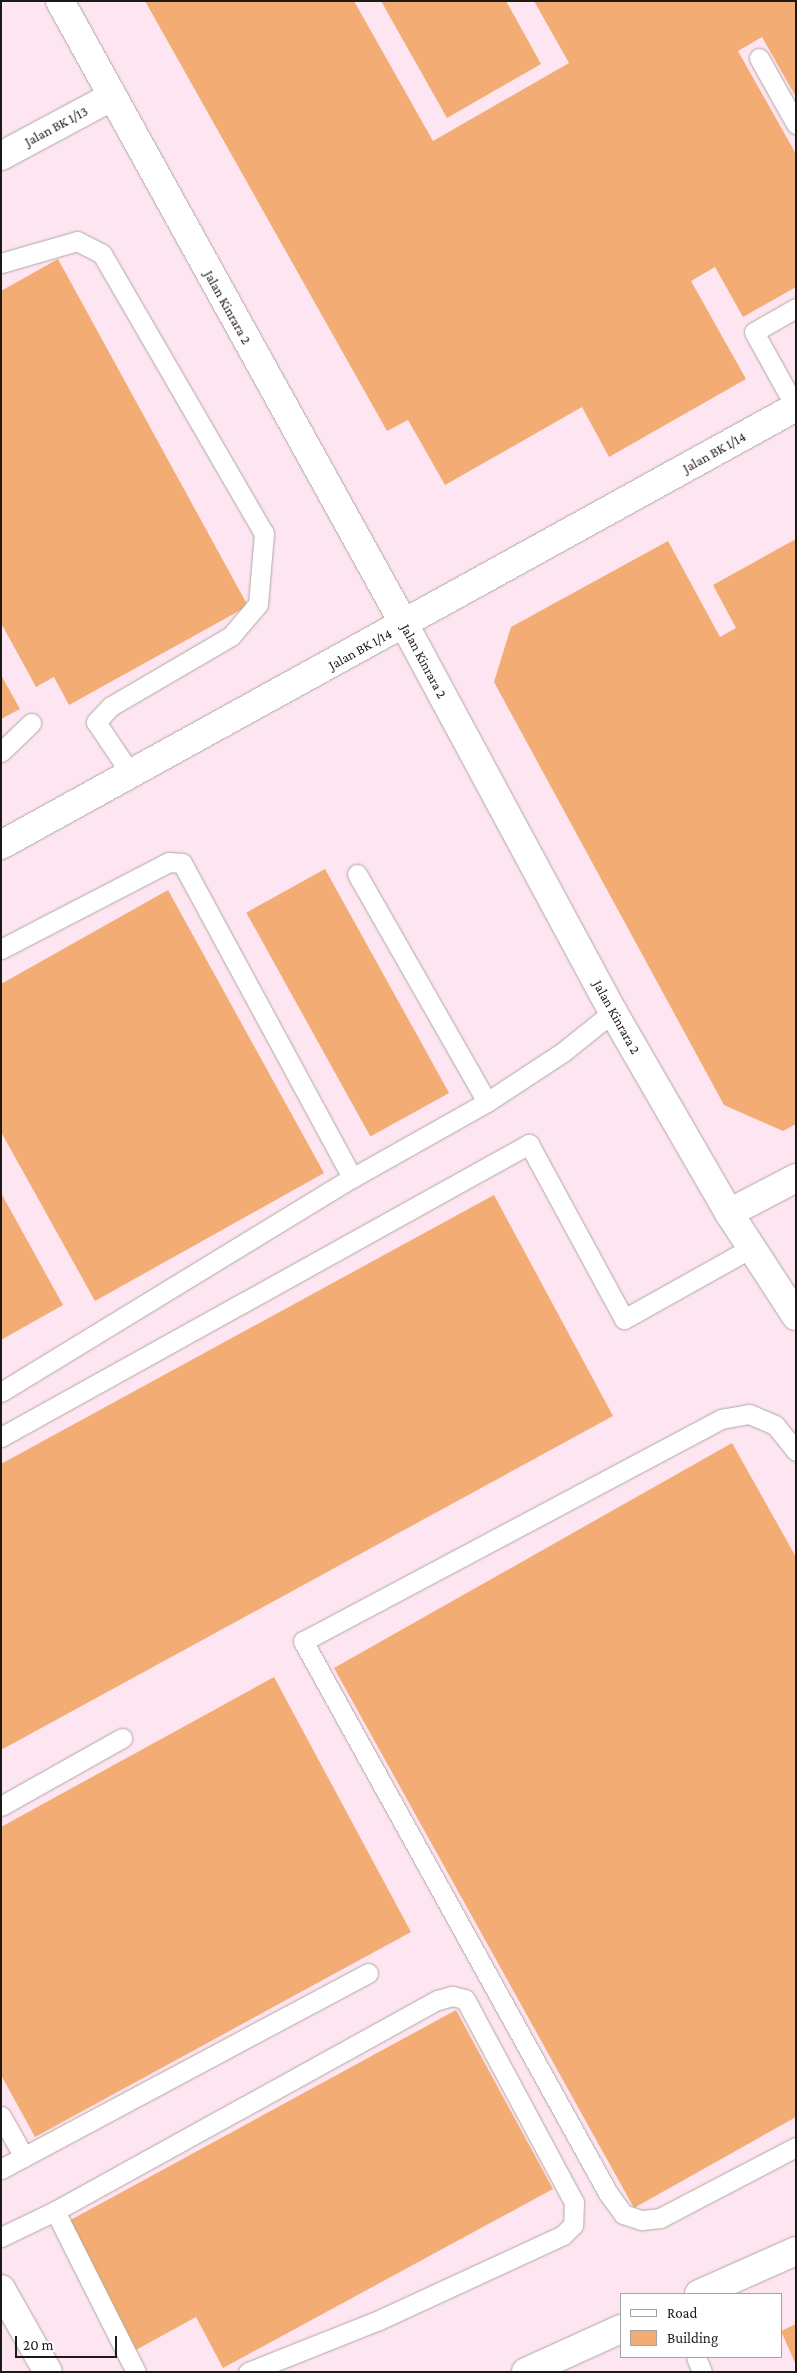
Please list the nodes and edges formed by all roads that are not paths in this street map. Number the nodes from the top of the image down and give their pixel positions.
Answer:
1 (60, 1) edge
2 (759, 58) dead end
3 (111, 97) junction
4 (796, 124) edge
5 (1, 156) edge
6 (1, 263) edge
7 (796, 308) edge
8 (796, 407) edge
9 (404, 624) junction
10 (31, 723) dead end
11 (1, 752) edge
12 (131, 774) junction
13 (3, 841) edge
14 (357, 874) dead end
15 (1, 949) edge
16 (614, 1012) junction
17 (487, 1102) junction
18 (352, 1178) junction
19 (796, 1178) edge
20 (729, 1213) junction
21 (751, 1248) junction
22 (796, 1316) edge
23 (1, 1392) edge
24 (1, 1437) edge
25 (796, 1451) edge
26 (122, 1738) dead end
27 (1, 1806) edge
28 (368, 1973) dead end
29 (1, 2116) edge
30 (796, 2147) edge
31 (24, 2157) junction
32 (1, 2169) edge
33 (55, 2211) junction
34 (1, 2237) edge
35 (796, 2250) edge
36 (1, 2289) edge
37 (700, 2293) edge
38 (620, 2329) edge
39 (696, 2358) edge
40 (48, 2372) edge
41 (136, 2372) edge
42 (248, 2372) edge
43 (526, 2372) edge
44 (702, 2372) edge

1 - 3 street, Jalan Kinrara 2
2 - 4 lane
3 - 5 street, Jalan BK 1/13
3 - 9 street, Jalan Kinrara 2
6 - 12 lane
7 - 8 lane
8 - 9 street, Jalan BK 1/14
9 - 12 street, Jalan BK 1/14
9 - 16 street, Jalan Kinrara 2
10 - 11 lane
12 - 13 street, Jalan BK 1/14
14 - 17 lane
15 - 18 lane
16 - 17 lane
16 - 20 street, Jalan Kinrara 2
17 - 18 lane
18 - 23 lane
19 - 20 street
20 - 21 street, Jalan Kinrara 2
21 - 22 street, Jalan Kinrara 2
21 - 24 lane
25 - 30 lane
26 - 27 lane
28 - 31 lane
29 - 31 lane
31 - 32 lane
33 - 34 lane
33 - 41 lane
33 - 42 lane
35 - 37 street
36 - 40 street
38 - 43 street
39 - 44 lane

